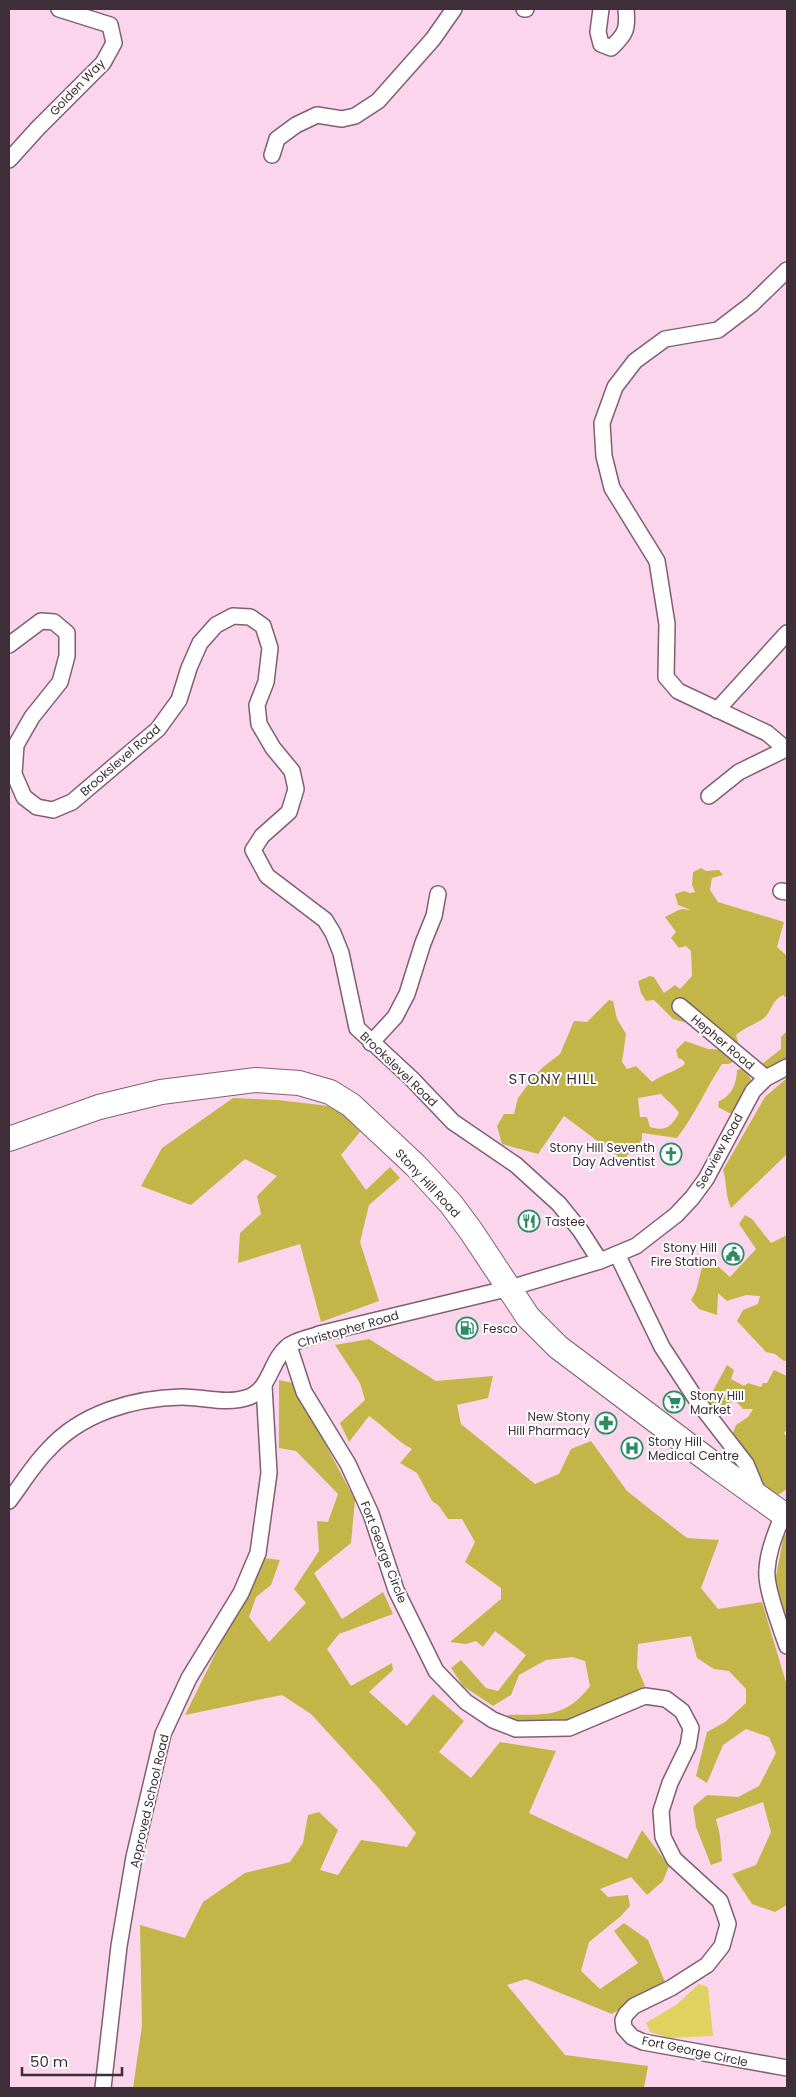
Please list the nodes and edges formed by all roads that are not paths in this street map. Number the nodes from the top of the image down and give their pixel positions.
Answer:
1 (59, 9) edge
2 (454, 9) edge
3 (601, 9) edge
4 (626, 9) edge
5 (272, 155) dead end
6 (9, 160) edge
7 (787, 270) edge
8 (787, 633) edge
9 (9, 645) edge
10 (717, 710) junction
11 (787, 749) edge
12 (709, 796) dead end
13 (438, 894) dead end
14 (680, 1006) dead end
15 (371, 1043) junction
16 (787, 1067) edge
17 (766, 1078) junction
18 (9, 1139) edge
19 (617, 1254) junction
20 (600, 1261) junction
21 (510, 1288) junction
22 (289, 1346) junction
23 (264, 1386) junction
24 (760, 1497) junction
25 (9, 1501) edge
26 (785, 1516) edge
27 (787, 1646) edge
28 (787, 2068) edge
29 (103, 2088) edge

1 - 6 street, Golden Way
2 - 5 street
3 - 4 street
7 - 10 street
8 - 10 street
9 - 15 street, Brookslevel Road
10 - 11 street
11 - 12 street
13 - 15 street
14 - 17 street, Hepher Road
15 - 20 street, Brookslevel Road
16 - 17 street, Seaview Road
17 - 19 street, Seaview Road
18 - 21 main road, Stony Hill Road
19 - 20 street, Seaview Road
19 - 24 street
20 - 21 street, Seaview Road
21 - 22 street, Christopher Road
21 - 24 main road, Stony Hill Road
22 - 23 street, Christopher Road
22 - 28 street, Fort George Circle
23 - 25 street
23 - 29 street, Approved School Road
24 - 26 main road, Stony Hill Road
26 - 27 street

